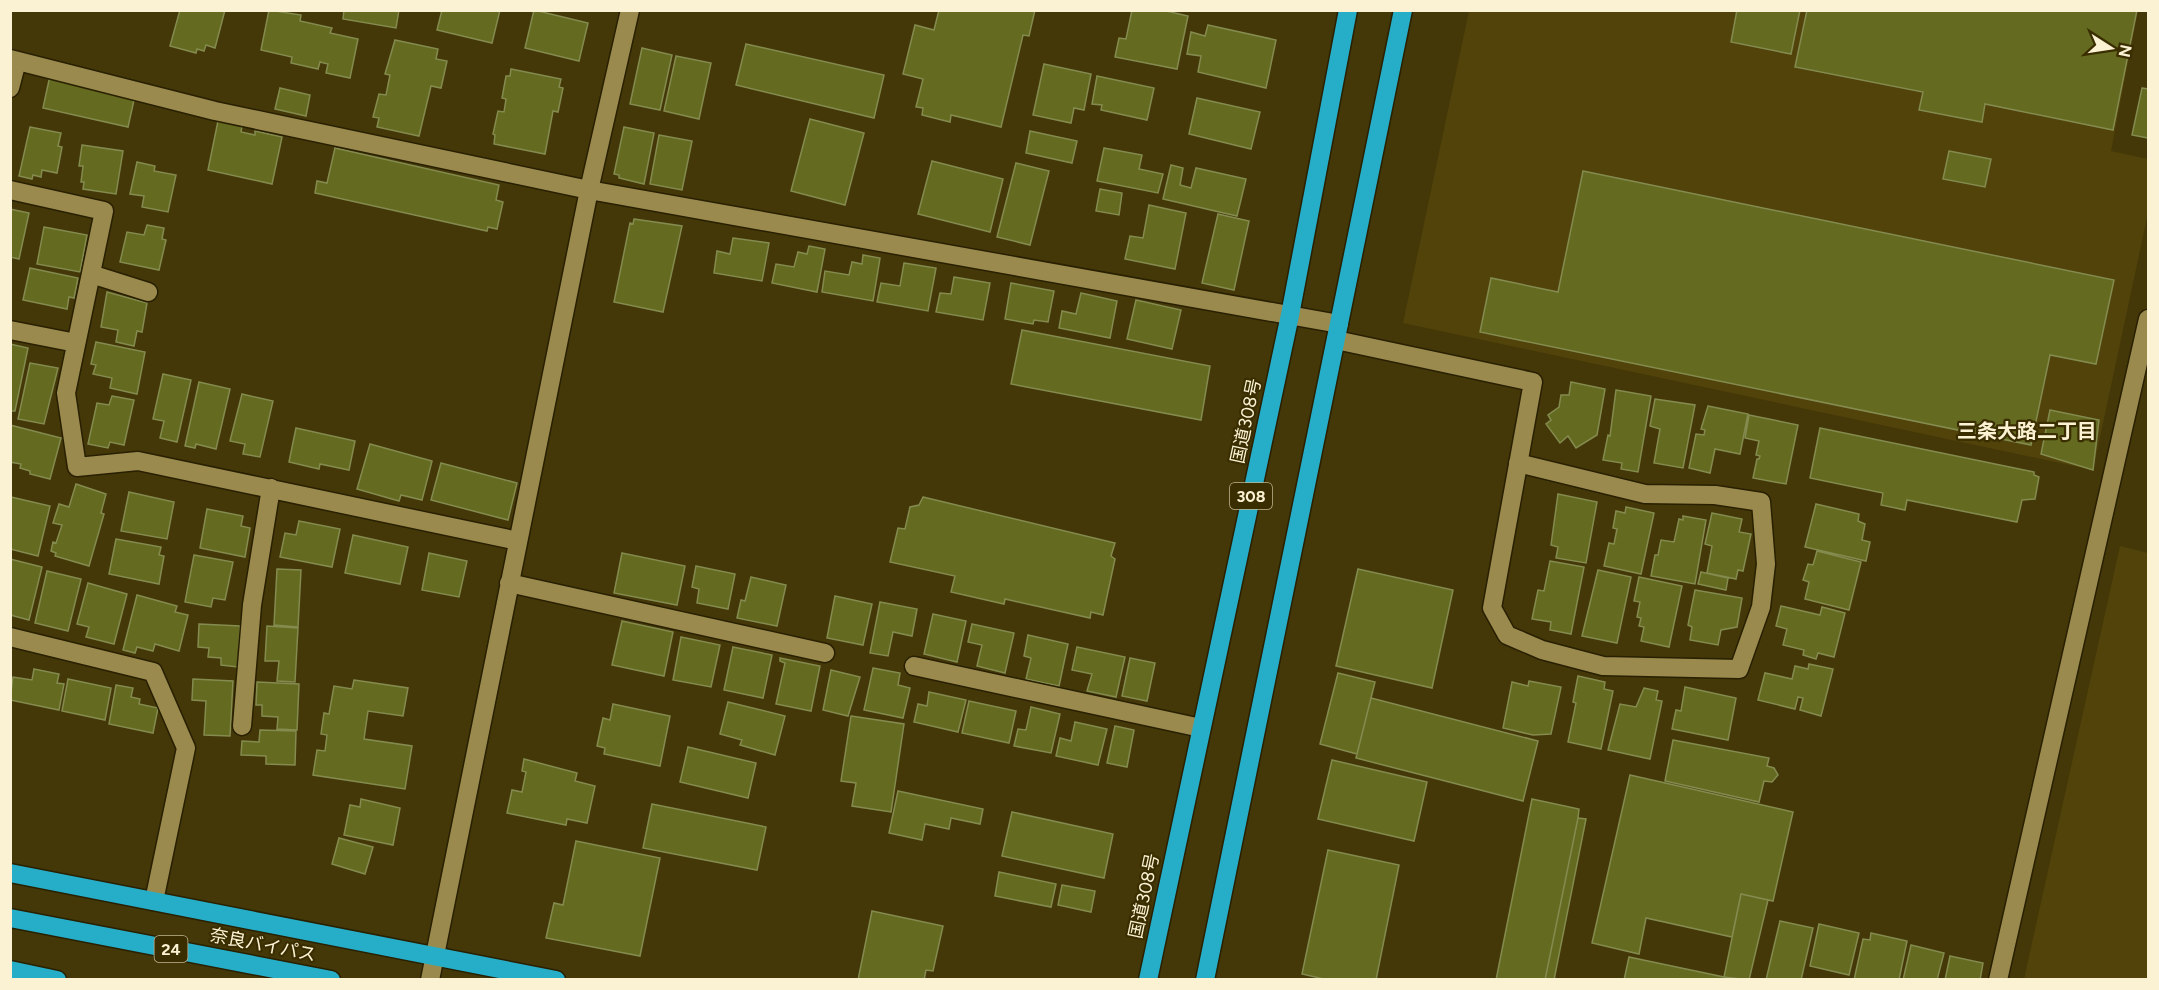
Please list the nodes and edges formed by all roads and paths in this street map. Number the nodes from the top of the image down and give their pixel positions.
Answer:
1 (630, 10) edge
2 (1348, 10) edge
3 (1403, 10) edge
4 (14, 60) edge
5 (10, 88) edge
6 (10, 190) edge
7 (589, 190) junction
8 (91, 274) junction
9 (148, 292) dead end
10 (1290, 315) junction
11 (2148, 318) edge
12 (10, 330) edge
13 (1337, 332) junction
14 (76, 343) junction
15 (1518, 463) dead end
16 (271, 488) junction
17 (518, 541) junction
18 (509, 584) junction
19 (10, 637) edge
20 (825, 653) dead end
21 (914, 666) dead end
22 (242, 726) dead end
23 (1201, 729) junction
24 (10, 873) edge
25 (154, 901) junction
26 (10, 918) edge
27 (433, 957) junction
28 (10, 970) edge
29 (57, 980) edge
30 (331, 980) edge
31 (430, 980) edge
32 (556, 980) edge
33 (1148, 980) edge
34 (1205, 980) edge
35 (1998, 980) edge

1 - 7 street
2 - 10 highway, 国道308号 / 308
3 - 13 highway
4 - 5 street
4 - 7 street
6 - 8 street
7 - 10 street
7 - 17 street
8 - 9 street
8 - 14 street
10 - 13 street
10 - 23 highway, 国道308号 / 308
11 - 35 street
12 - 14 street
13 - 15 street
13 - 34 highway
14 - 16 street
16 - 17 street
16 - 22 street
17 - 18 street
18 - 20 street
18 - 27 street
19 - 25 street
21 - 23 street
23 - 33 highway, 国道308号 / 308
24 - 25 highway
25 - 27 highway
26 - 30 highway, 奈良バイパス / 24
27 - 31 street
27 - 32 highway
28 - 29 highway

